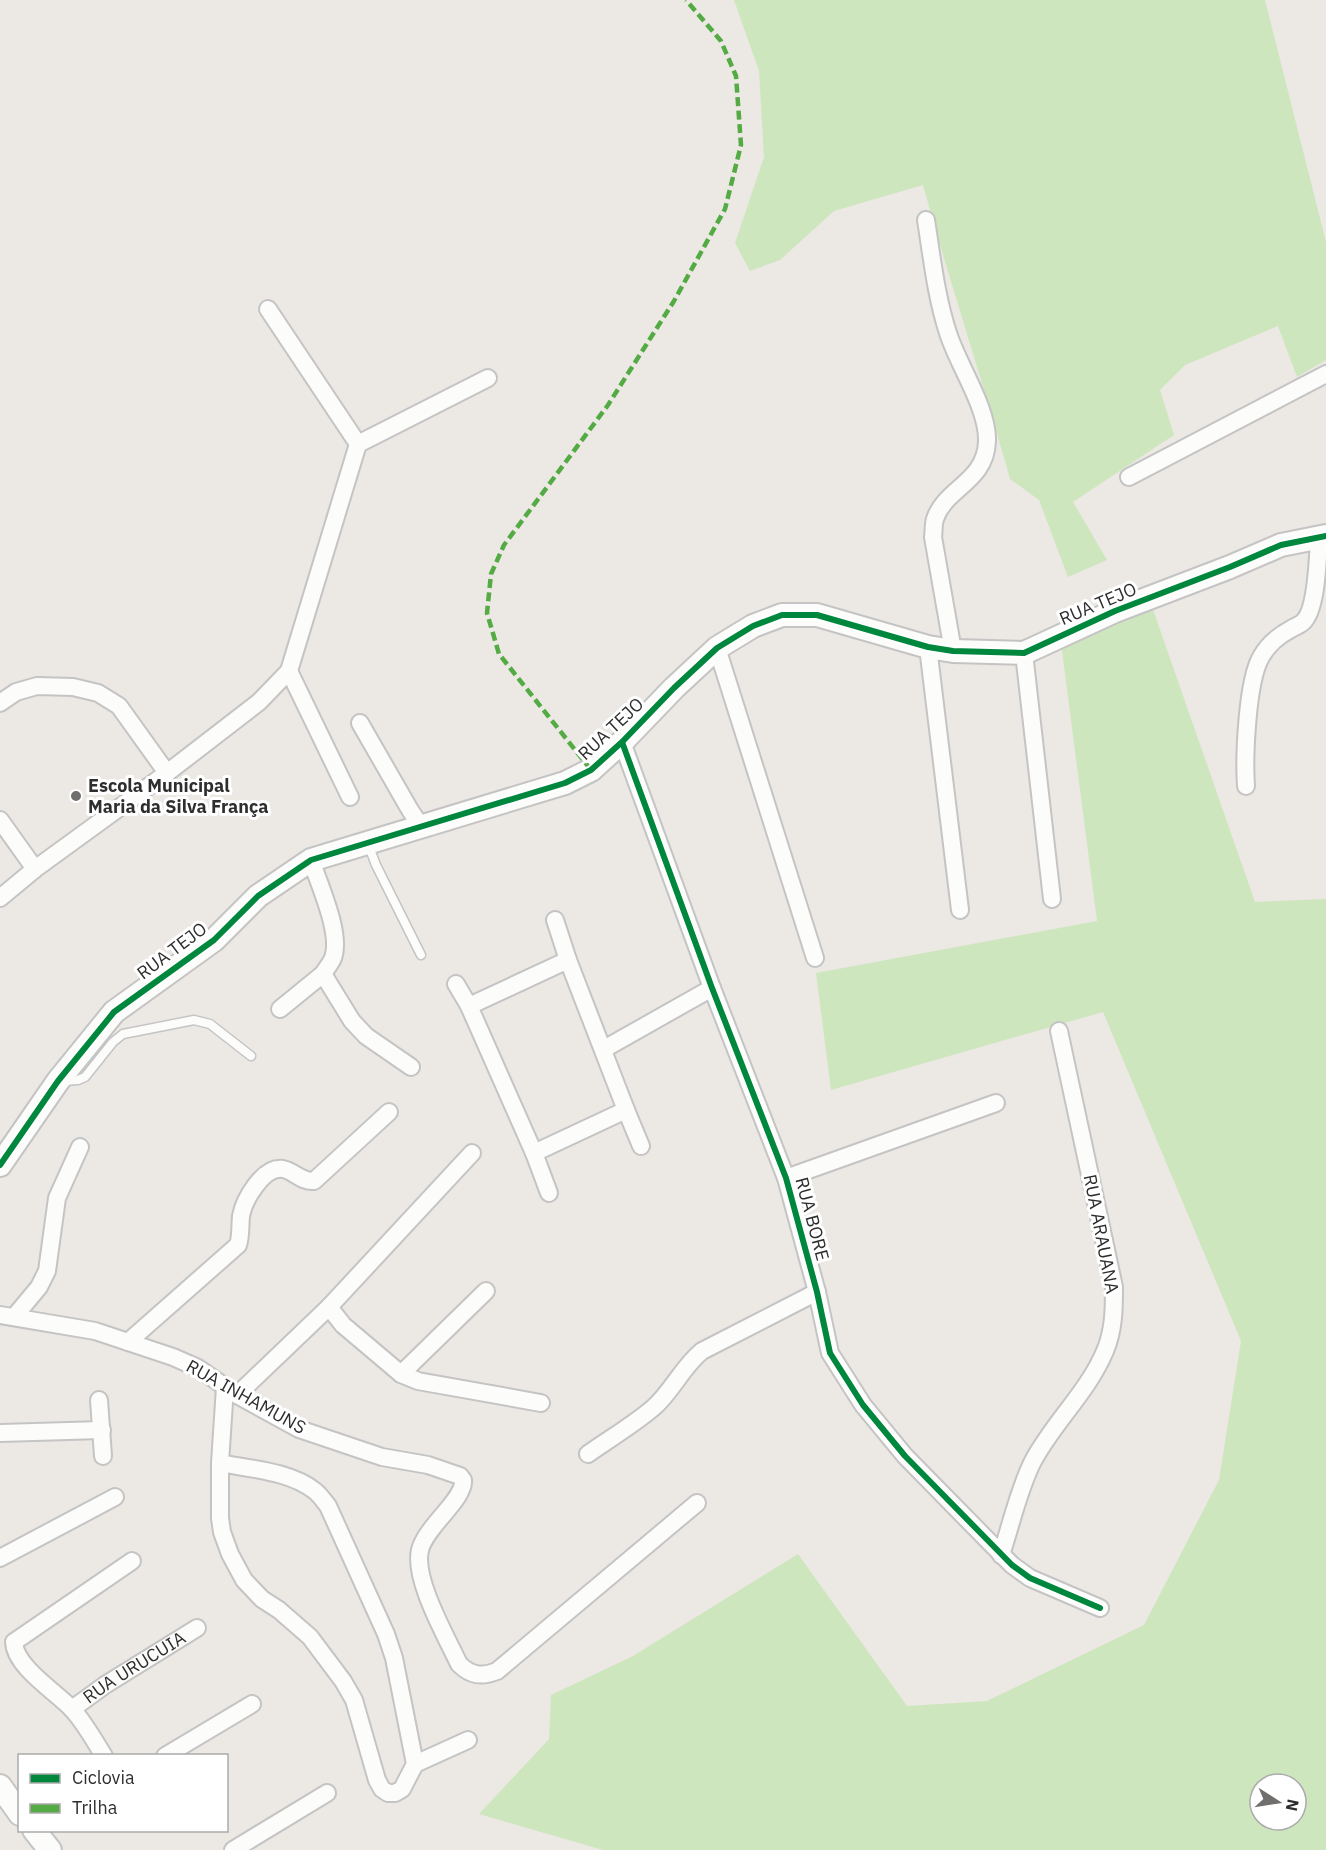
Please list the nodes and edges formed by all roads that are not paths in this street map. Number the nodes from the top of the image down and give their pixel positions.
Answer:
1 (926, 220) dead end
2 (268, 309) dead end
3 (1326, 374) edge
4 (488, 378) dead end
5 (358, 444) junction
6 (1129, 477) dead end
7 (1322, 536) edge
8 (928, 647) junction
9 (717, 648) junction
10 (953, 651) junction
11 (1024, 653) junction
12 (289, 671) junction
13 (0, 703) edge
14 (360, 723) dead end
15 (622, 742) junction
16 (167, 773) junction
17 (1246, 786) dead end
18 (350, 797) dead end
19 (0, 820) edge
20 (422, 828) junction
21 (368, 844) junction
22 (311, 860) junction
23 (34, 869) junction
24 (0, 898) edge
25 (1052, 899) dead end
26 (960, 910) dead end
27 (555, 920) dead end
28 (421, 955) dead end
29 (815, 958) dead end
30 (568, 960) junction
31 (323, 974) junction
32 (456, 984) dead end
33 (712, 988) junction
34 (469, 1006) junction
35 (280, 1009) dead end
36 (1059, 1031) dead end
37 (604, 1049) junction
38 (251, 1056) dead end
39 (411, 1067) dead end
40 (58, 1082) junction
41 (996, 1103) dead end
42 (626, 1110) junction
43 (389, 1112) dead end
44 (641, 1146) dead end
45 (80, 1147) dead end
46 (472, 1153) dead end
47 (534, 1153) junction
48 (0, 1165) edge
49 (786, 1178) junction
50 (549, 1193) dead end
51 (486, 1291) dead end
52 (817, 1292) junction
53 (328, 1307) junction
54 (7, 1316) edge
55 (128, 1342) junction
56 (401, 1374) junction
57 (231, 1391) junction
58 (99, 1400) dead end
59 (541, 1403) dead end
60 (102, 1430) junction
61 (0, 1433) edge
62 (588, 1454) dead end
63 (103, 1456) dead end
64 (220, 1463) junction
65 (115, 1497) dead end
66 (696, 1503) dead end
67 (1001, 1555) junction
68 (0, 1558) edge
69 (132, 1562) dead end
70 (1100, 1608) dead end
71 (197, 1629) dead end
72 (252, 1704) dead end
73 (72, 1709) junction
74 (468, 1740) dead end
75 (103, 1754) edge
76 (167, 1754) edge
77 (415, 1764) junction
78 (327, 1793) dead end
79 (36, 1832) edge
80 (50, 1850) edge
81 (233, 1850) edge

1 - 10 street
2 - 5 street
3 - 6 street
4 - 5 street
5 - 12 street
7 - 11 street, RUA TEJO
7 - 17 street
8 - 9 street, RUA TEJO
8 - 10 street, RUA TEJO
8 - 26 street
9 - 15 street, RUA TEJO
9 - 29 street
10 - 11 street, RUA TEJO
11 - 25 street
12 - 16 street
12 - 18 street
13 - 16 street
14 - 20 street
15 - 20 street, RUA TEJO
15 - 33 street, RUA BORE
16 - 23 street
19 - 23 street
20 - 21 street, RUA TEJO
21 - 22 street, RUA TEJO
21 - 28 lane
22 - 31 street
22 - 40 street, RUA TEJO
23 - 24 street
27 - 30 street
30 - 34 street
30 - 37 street
31 - 35 street
31 - 39 street
32 - 34 street
33 - 37 street
33 - 49 street, RUA BORE
34 - 47 street
36 - 67 street, RUA ARAUANA
37 - 42 street
38 - 40 lane
40 - 48 street, RUA TEJO
41 - 49 street
42 - 44 street
42 - 47 street
43 - 55 street
45 - 54 street
46 - 53 street
47 - 50 street
49 - 52 street, RUA BORE
51 - 56 street
52 - 62 street
52 - 67 street, RUA BORE
53 - 56 street
53 - 57 street
54 - 55 street, RUA INHAMUNS
55 - 57 street, RUA INHAMUNS
56 - 59 street
57 - 64 street
57 - 66 street, RUA INHAMUNS
58 - 60 street
60 - 61 street
60 - 63 street
64 - 77 street
64 - 77 street
65 - 68 street
67 - 70 street, RUA BORE
69 - 73 street, RUA URUCUIA
71 - 73 street, RUA URUCUIA
72 - 76 street
73 - 75 street, RUA URUCUIA
74 - 77 street
78 - 81 street
79 - 80 street

